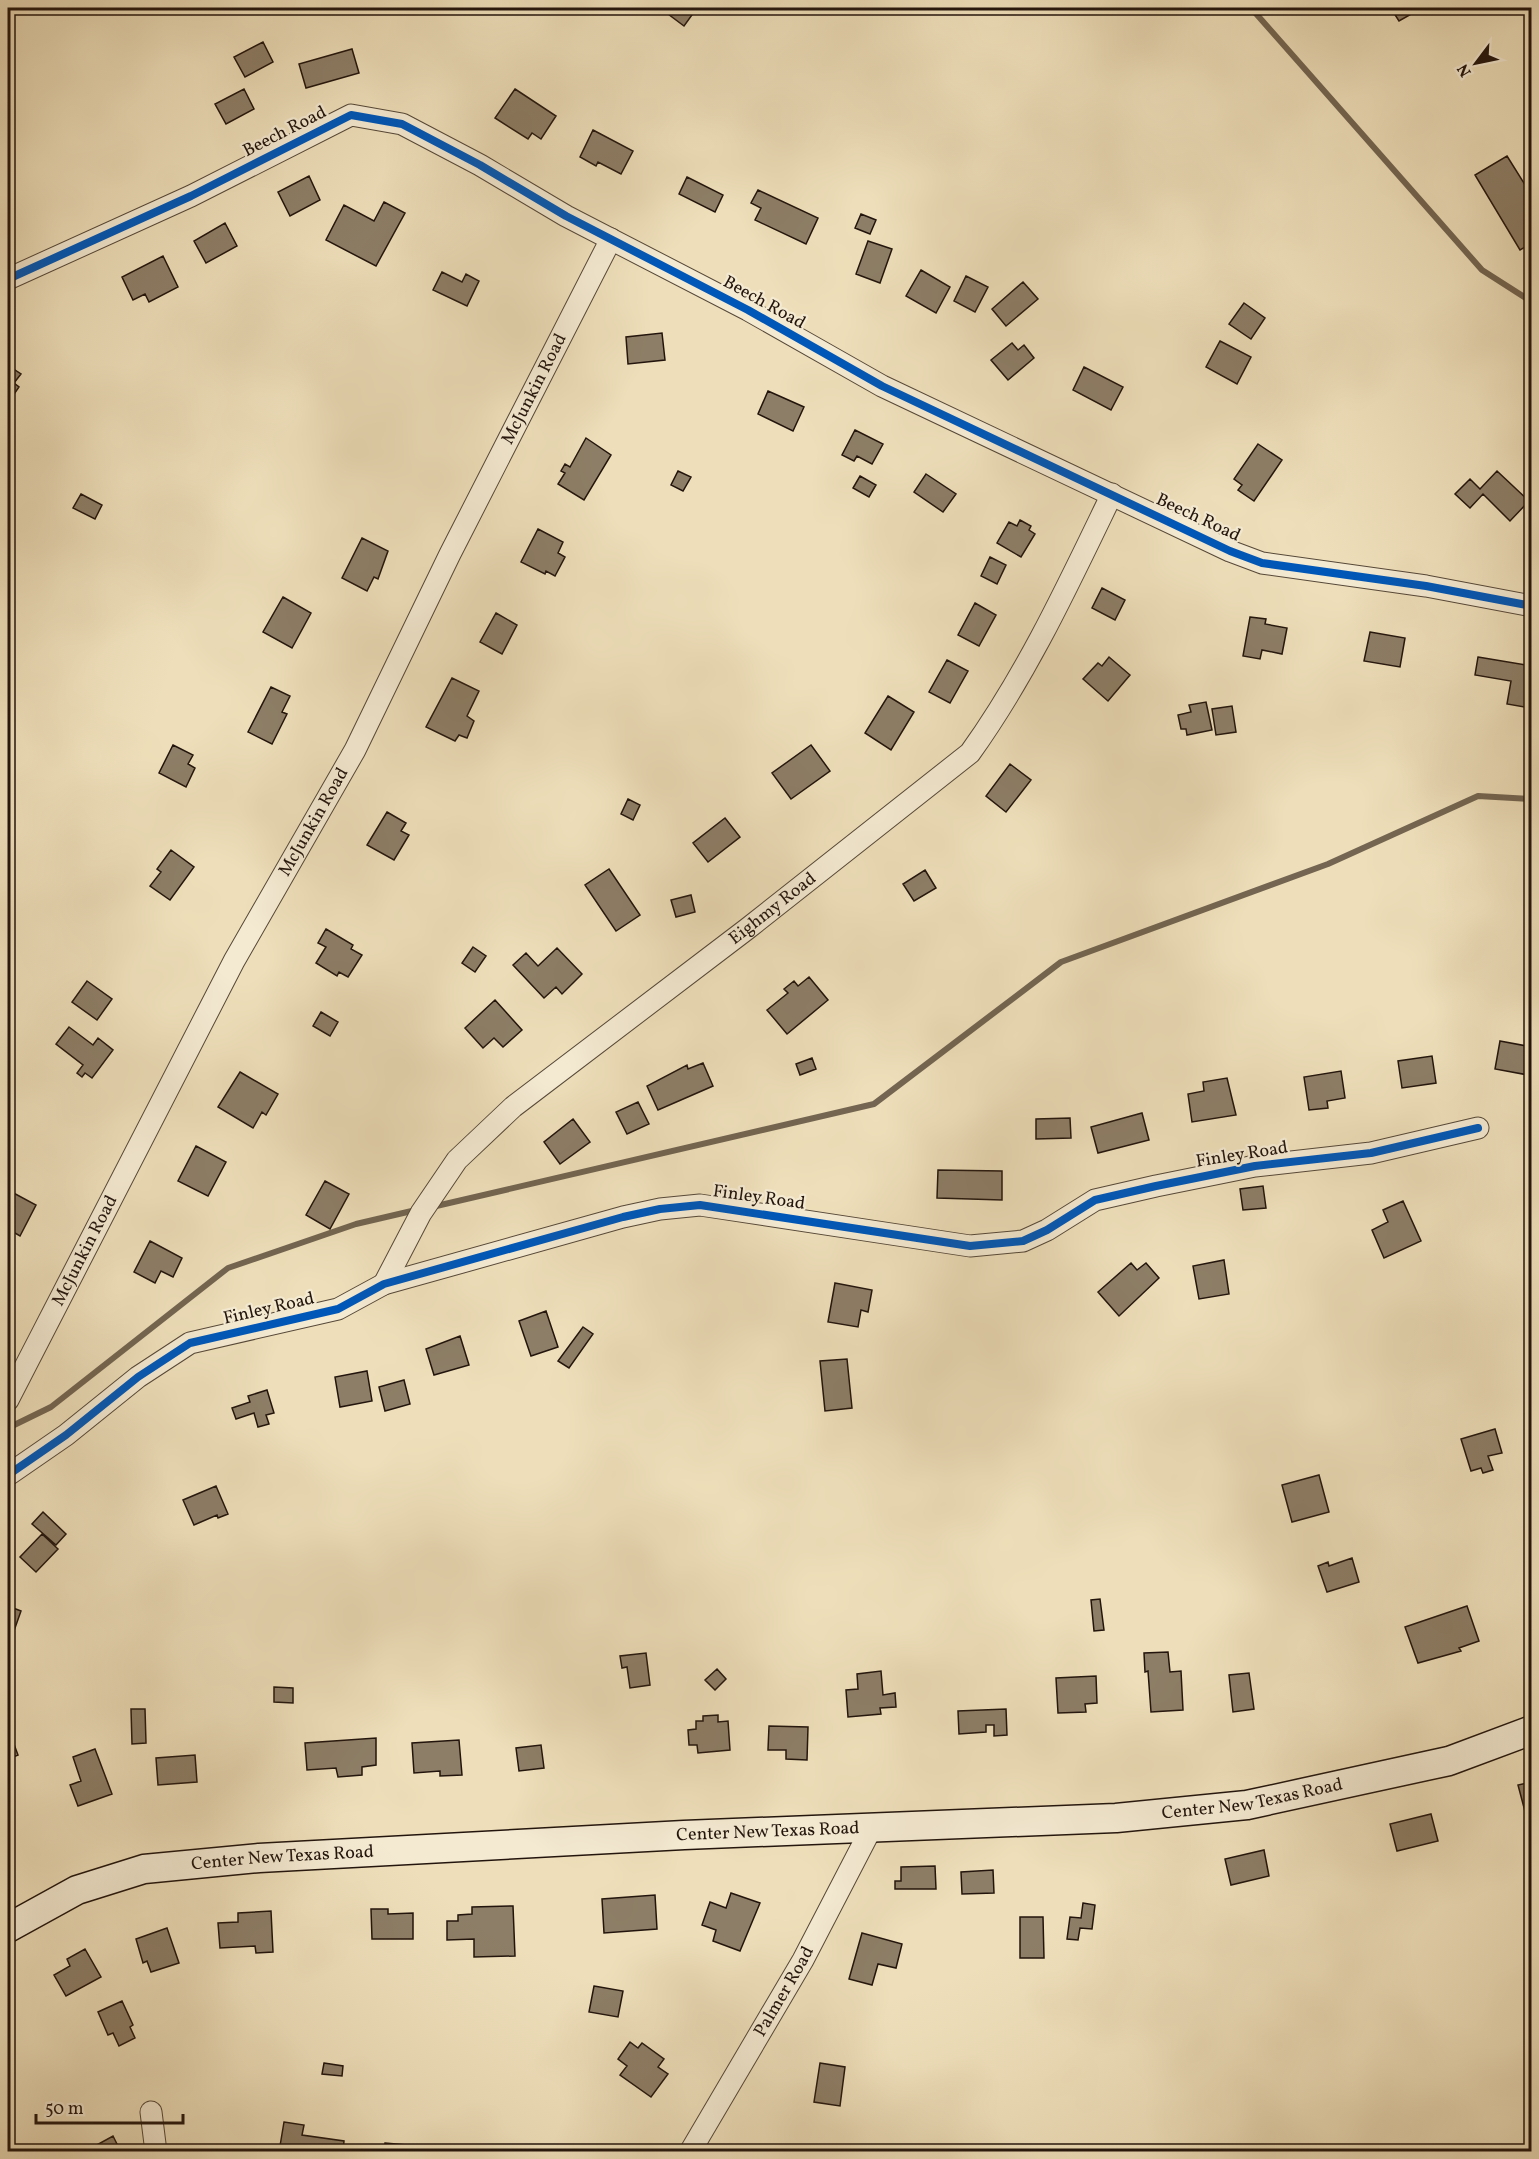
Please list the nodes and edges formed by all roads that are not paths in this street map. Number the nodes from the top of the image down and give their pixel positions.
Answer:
1 (611, 239) junction
2 (8, 279) edge
3 (1112, 494) junction
4 (1532, 606) edge
5 (1478, 1128) dead end
6 (384, 1284) junction
7 (8, 1400) edge
8 (8, 1475) edge
9 (1532, 1730) edge
10 (872, 1827) junction
11 (8, 1928) edge
12 (151, 2112) dead end
13 (156, 2151) edge
14 (690, 2151) edge

1 - 2 street, Beech Road
1 - 3 street, Beech Road
1 - 7 street, McJunkin Road
3 - 4 street, Beech Road
3 - 6 street, Eighmy Road
5 - 6 street, Finley Road
6 - 8 street, Finley Road
9 - 10 street, Center New Texas Road
10 - 11 street, Center New Texas Road
10 - 14 street, Palmer Road
12 - 13 street

